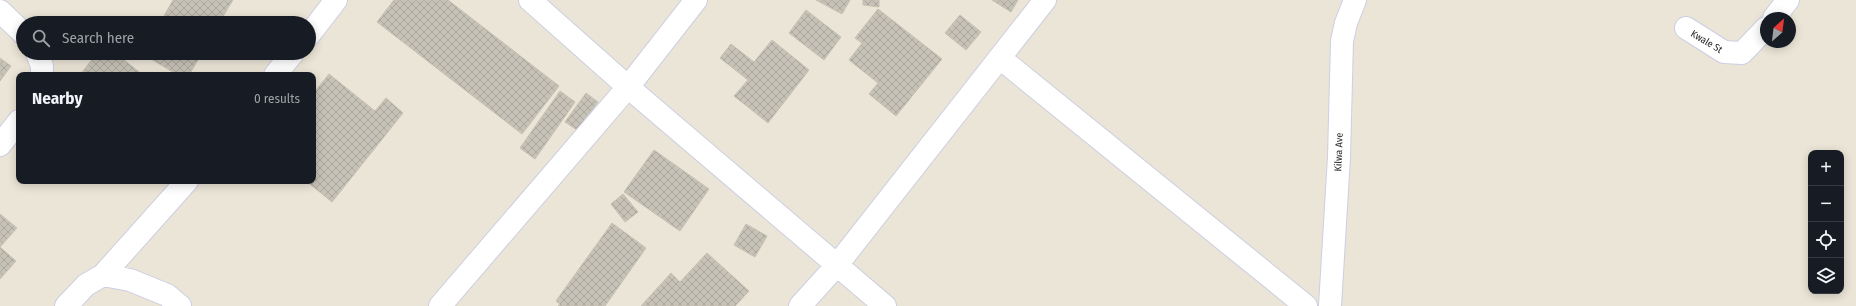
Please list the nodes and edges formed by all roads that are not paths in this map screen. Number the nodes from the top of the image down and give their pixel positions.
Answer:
1 (336, 0) edge
2 (530, 0) edge
3 (696, 0) edge
4 (1045, 0) edge
5 (1355, 0) edge
6 (1788, 0) edge
7 (0, 11) edge
8 (1779, 12) edge
9 (16, 26) edge
10 (316, 26) edge
11 (1686, 28) dead end
12 (1760, 34) edge
13 (1000, 58) junction
14 (40, 60) edge
15 (288, 60) edge
16 (42, 72) edge
17 (278, 72) edge
18 (628, 87) junction
19 (16, 125) edge
20 (0, 145) edge
21 (184, 184) edge
22 (837, 265) junction
23 (102, 275) junction
24 (66, 306) edge
25 (180, 306) edge
26 (440, 306) edge
27 (800, 306) edge
28 (886, 306) edge
29 (1306, 306) edge
30 (1330, 306) edge

1 - 10 street
2 - 18 street
3 - 18 street
4 - 13 street
5 - 30 street, Kilwa Ave
6 - 8 street
7 - 9 street
11 - 12 street, Kwale St
13 - 22 street
13 - 29 street
14 - 16 street
15 - 17 street
18 - 22 street
18 - 26 street
19 - 20 street
21 - 23 street
22 - 27 street
22 - 28 street
23 - 24 street
23 - 25 street

